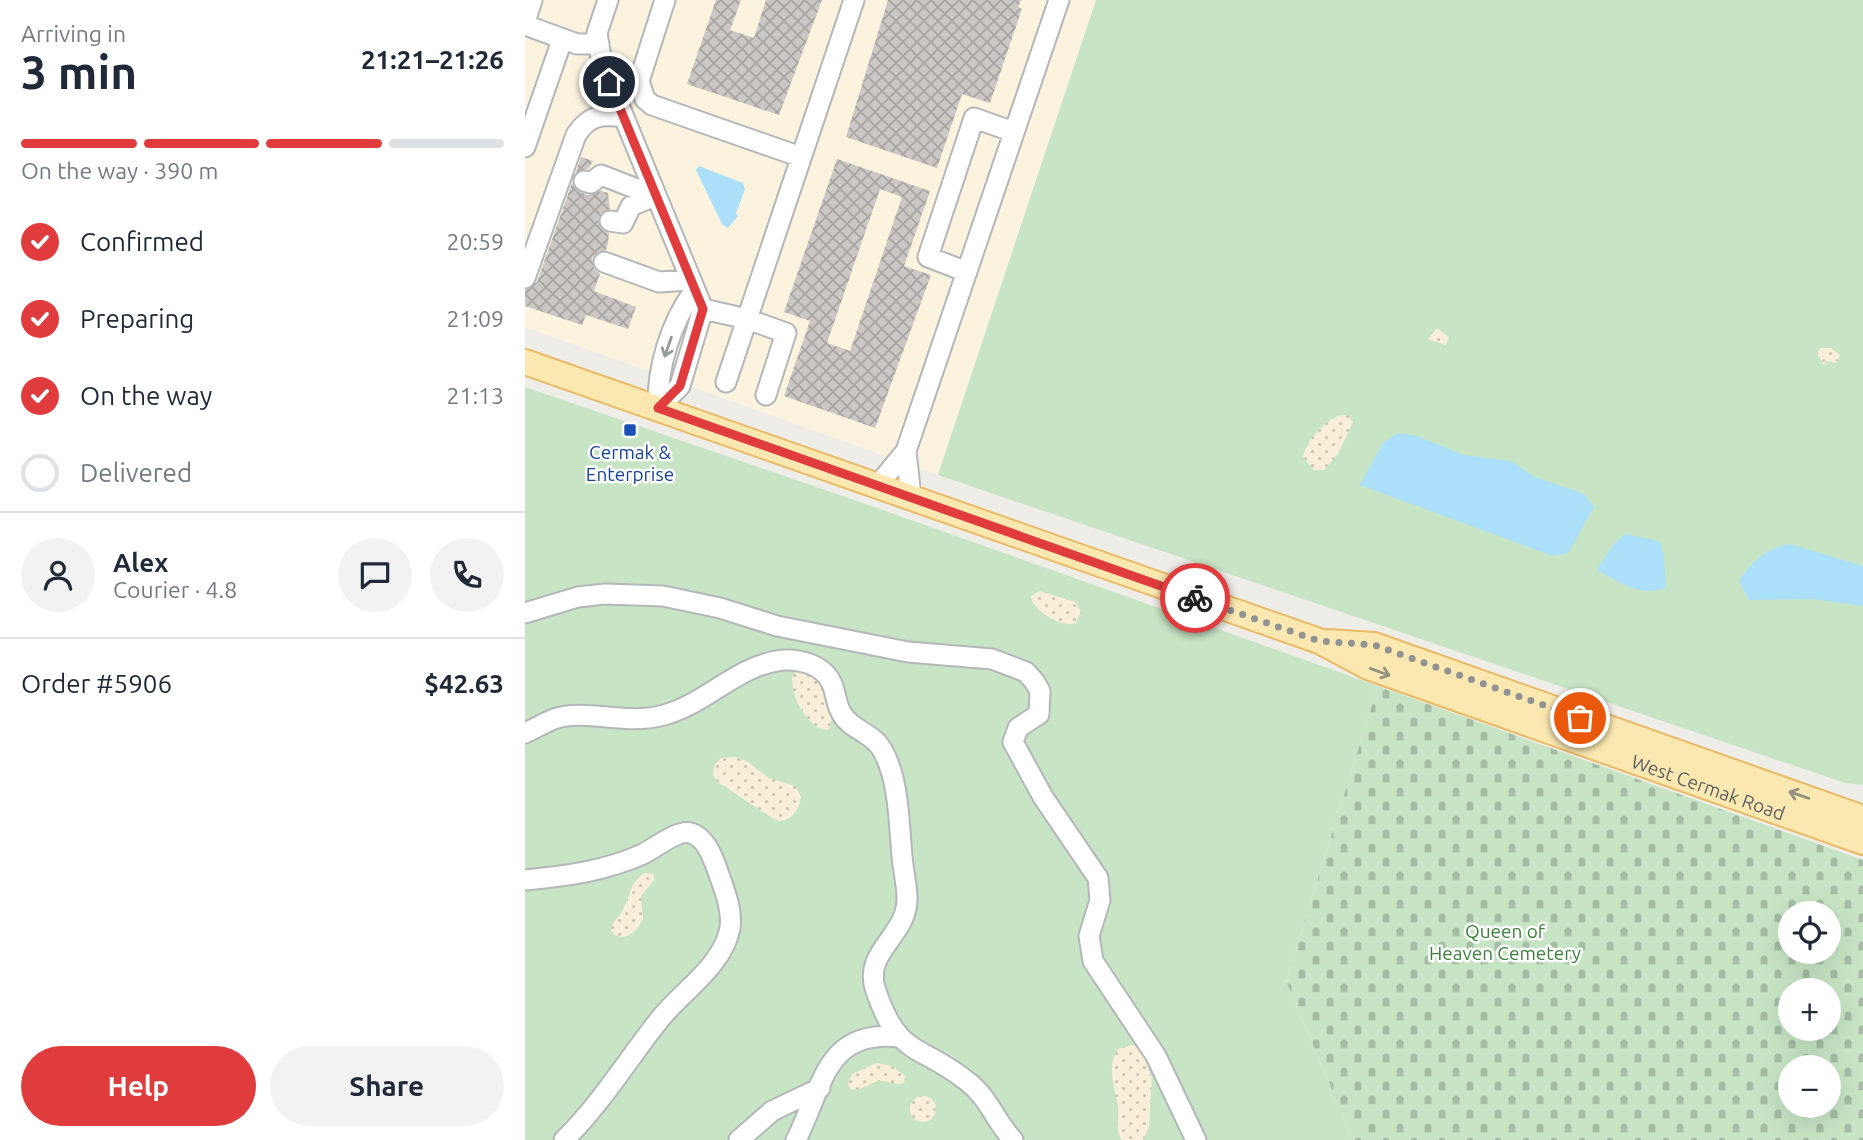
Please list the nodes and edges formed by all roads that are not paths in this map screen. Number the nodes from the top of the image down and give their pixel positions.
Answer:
1 (532, 0) edge
2 (608, 0) edge
3 (665, 0) edge
4 (855, 0) edge
5 (1059, 0) edge
6 (525, 24) edge
7 (562, 40) junction
8 (599, 44) junction
9 (624, 117) junction
10 (1014, 132) junction
11 (525, 147) edge
12 (801, 157) junction
13 (585, 181) dead end
14 (655, 195) junction
15 (610, 221) dead end
16 (604, 262) dead end
17 (967, 272) junction
18 (525, 278) edge
19 (692, 286) junction
20 (703, 309) junction
21 (747, 319) junction
22 (525, 362) edge
23 (726, 382) dead end
24 (766, 395) dead end
25 (658, 408) junction
26 (906, 451) junction
27 (878, 485) junction
28 (911, 497) junction
29 (525, 613) edge
30 (1319, 641) junction
31 (525, 733) edge
32 (1863, 818) edge
33 (1863, 842) edge
34 (525, 880) edge
35 (899, 1037) junction
36 (820, 1088) junction
37 (564, 1140) edge
38 (739, 1140) edge
39 (796, 1140) edge
40 (1013, 1140) edge
41 (1196, 1140) edge

1 - 6 street
2 - 8 street
3 - 12 street
4 - 12 street
5 - 10 street
6 - 7 street
7 - 8 street
7 - 11 street
8 - 9 street
9 - 14 street
9 - 18 street
10 - 17 street
10 - 17 street
12 - 21 street
13 - 14 street
14 - 15 street
14 - 19 street
16 - 19 street
17 - 26 street
19 - 20 street
19 -> 25 street
20 - 21 street
20 - 25 street
21 - 23 street
21 - 24 street
22 - 25 main road, West Cermak Road
25 - 27 main road, West Cermak Road
26 - 27 street
26 - 28 street
27 - 28 main road, West Cermak Road
28 - 30 main road, West Cermak Road
29 - 41 street
32 -> 30 main road, West Cermak Road
30 -> 33 main road, West Cermak Road
31 - 35 street
34 - 37 street
35 - 36 street
35 - 40 street
36 - 38 street
36 - 39 street

